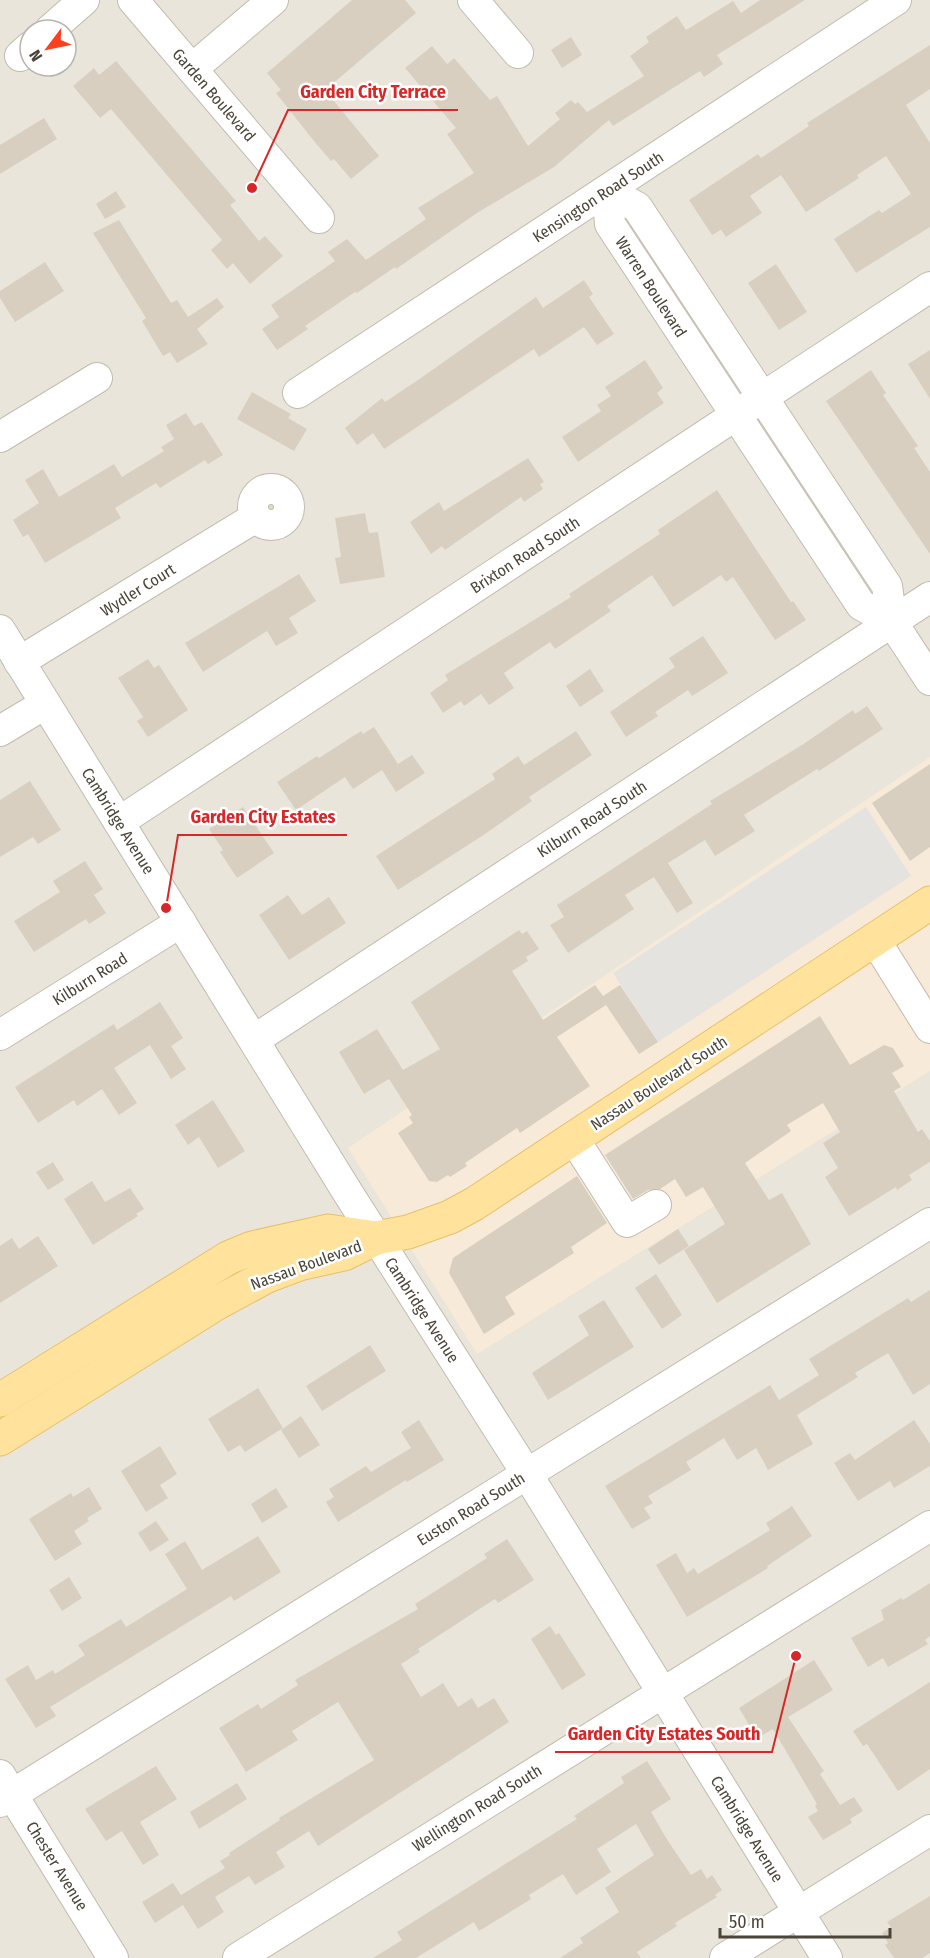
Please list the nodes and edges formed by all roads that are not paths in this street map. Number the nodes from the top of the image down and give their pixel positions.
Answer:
1 (84, 0) edge
2 (133, 0) edge
3 (273, 0) edge
4 (473, 0) edge
5 (896, 0) edge
6 (64, 18) edge
7 (519, 53) dead end
8 (192, 69) junction
9 (607, 191) junction
10 (319, 218) dead end
11 (930, 287) edge
12 (97, 378) dead end
13 (298, 393) dead end
14 (764, 397) junction
15 (735, 416) junction
16 (0, 437) edge
17 (256, 517) dead end
18 (930, 597) edge
19 (892, 622) junction
20 (0, 630) edge
21 (19, 663) junction
22 (930, 680) edge
23 (45, 704) junction
24 (0, 731) edge
25 (119, 822) junction
26 (930, 903) edge
27 (181, 922) junction
28 (875, 940) junction
29 (930, 1028) edge
30 (0, 1035) edge
31 (254, 1040) junction
32 (574, 1138) junction
33 (656, 1205) dead end
34 (930, 1223) edge
35 (376, 1238) junction
36 (0, 1400) edge
37 (0, 1439) edge
38 (527, 1474) junction
39 (930, 1526) edge
40 (663, 1692) junction
41 (4, 1790) edge
42 (930, 1830) edge
43 (798, 1912) junction
44 (113, 1958) edge
45 (238, 1958) edge
46 (725, 1958) edge
47 (827, 1958) edge

1 - 6 street
2 - 8 street, Garden Boulevard
3 - 8 street
4 - 7 street
5 - 9 street, Kensington Road South
8 - 10 street, Garden Boulevard
9 - 13 street, Kensington Road South
9 - 14 street, Warren Boulevard
9 - 15 street, Warren Boulevard
11 - 14 street, Brixton Road South
12 - 16 street
14 - 15 street, Brixton Road South
14 - 19 street, Warren Boulevard
15 - 19 street, Warren Boulevard
15 - 25 street, Brixton Road South
17 - 21 street, Wydler Court
18 - 19 street, Kilburn Road South
19 - 22 street, Warren Boulevard
19 - 31 street, Kilburn Road South
20 - 21 street, Cambridge Avenue
21 - 23 street, Cambridge Avenue
23 - 24 street
23 - 25 street, Cambridge Avenue
25 - 27 street, Cambridge Avenue
26 - 28 main road, Nassau Boulevard South
27 - 30 street, Kilburn Road
27 - 31 street, Cambridge Avenue
28 - 29 street
28 - 32 main road, Nassau Boulevard South
31 - 35 street, Cambridge Avenue
32 - 33 street
32 - 35 main road, Nassau Boulevard South
34 - 38 street, Euston Road South
35 - 36 main road, Nassau Boulevard
35 - 37 main road, Nassau Boulevard
35 - 38 street, Cambridge Avenue
38 - 40 street, Cambridge Avenue
38 - 41 street, Euston Road South
39 - 40 street, Wellington Road South
40 - 43 street, Cambridge Avenue
40 - 45 street, Wellington Road South
41 - 44 street, Chester Avenue
42 - 43 street
43 - 46 street
43 - 47 street, Cambridge Avenue

